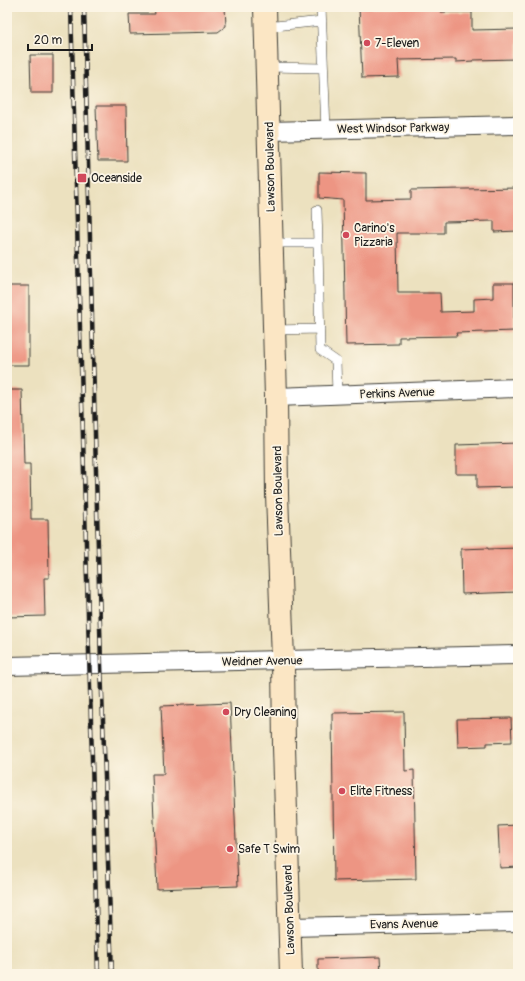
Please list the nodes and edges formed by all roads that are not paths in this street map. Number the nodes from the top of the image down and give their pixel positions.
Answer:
1 (321, 7) edge
2 (266, 17) edge
3 (322, 21) junction
4 (267, 67) junction
5 (324, 68) junction
6 (518, 125) edge
7 (326, 130) junction
8 (269, 131) junction
9 (317, 210) dead end
10 (272, 242) junction
11 (318, 243) junction
12 (320, 329) junction
13 (274, 330) junction
14 (518, 388) edge
15 (337, 395) junction
16 (276, 397) junction
17 (518, 655) edge
18 (283, 660) junction
19 (7, 666) edge
20 (518, 922) edge
21 (290, 927) junction
22 (291, 974) edge

1 - 3 lane
2 - 3 lane
2 - 4 main road, Lawson Boulevard
3 - 5 lane
4 - 5 lane
4 - 8 main road, Lawson Boulevard
5 - 7 lane
6 - 7 street, West Windsor Parkway
7 - 8 street, West Windsor Parkway
8 - 10 main road, Lawson Boulevard
9 - 11 lane
10 - 11 lane
10 - 13 main road, Lawson Boulevard
11 - 12 lane
12 - 13 lane
12 - 15 lane
13 - 16 main road, Lawson Boulevard
14 - 15 street, Perkins Avenue
15 - 16 street, Perkins Avenue
16 - 18 main road, Lawson Boulevard
17 - 18 street, Weidner Avenue
18 - 19 street, Weidner Avenue
18 - 21 main road, Lawson Boulevard
20 - 21 street, Evans Avenue
21 - 22 main road, Lawson Boulevard

